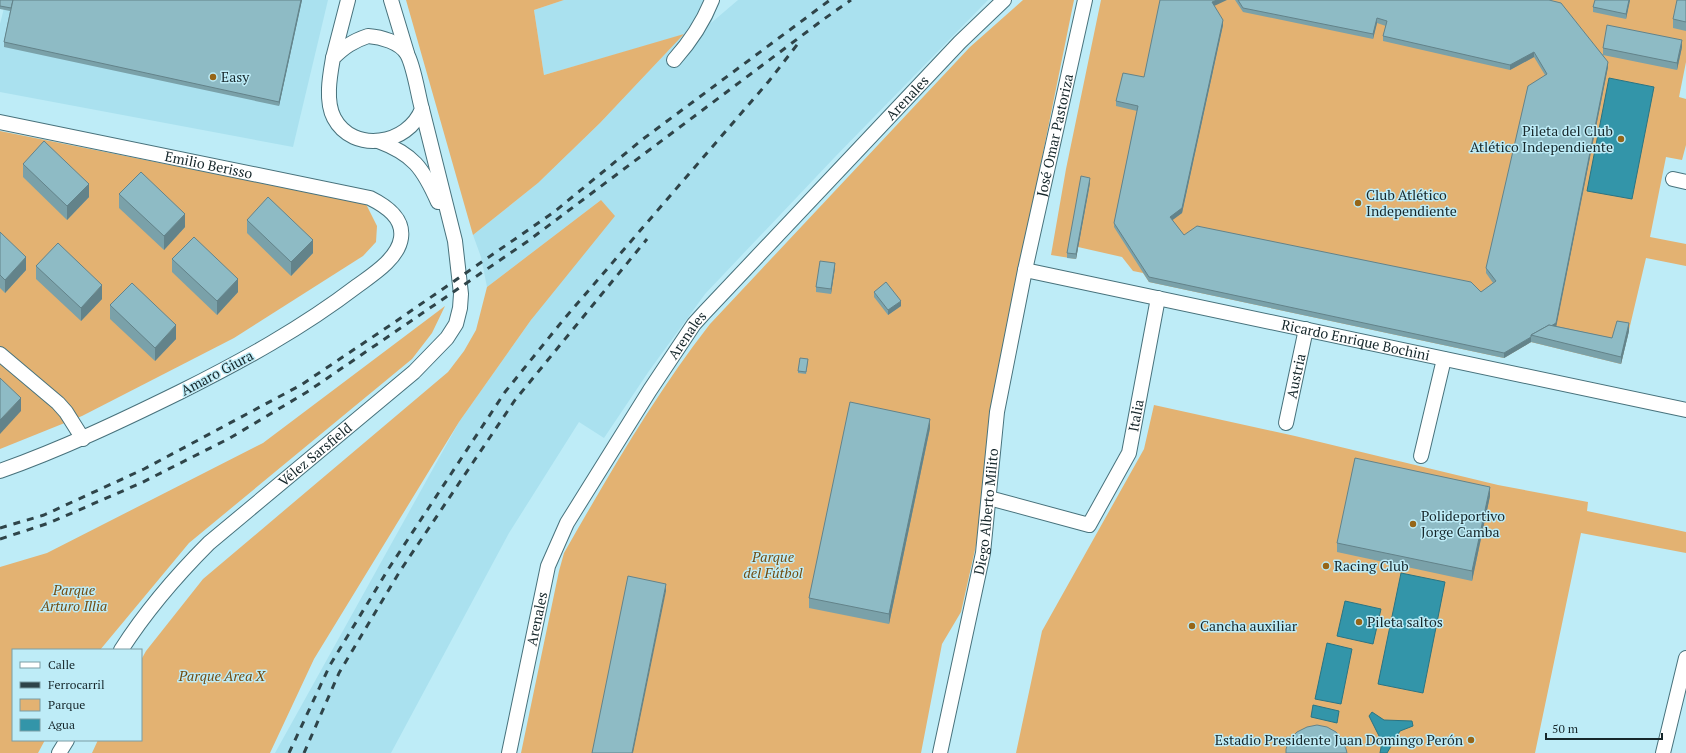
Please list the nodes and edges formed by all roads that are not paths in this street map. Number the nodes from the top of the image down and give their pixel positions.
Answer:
1 (348, 0) edge
2 (391, 0) edge
3 (712, 0) edge
4 (1004, 0) edge
5 (1085, 0) edge
6 (407, 53) junction
7 (333, 58) junction
8 (674, 60) dead end
9 (422, 109) junction
10 (0, 122) edge
11 (378, 141) junction
12 (402, 231) joint
13 (455, 241) junction
14 (1025, 270) junction
15 (1158, 298) junction
16 (1306, 329) junction
17 (0, 354) edge
18 (1444, 359) junction
19 (1686, 410) edge
20 (1286, 423) dead end
21 (83, 439) junction
22 (1421, 456) dead end
23 (0, 470) edge
24 (989, 498) junction
25 (122, 649) edge
26 (1686, 658) edge
27 (1679, 719) edge
28 (509, 753) edge
29 (940, 753) edge
30 (1663, 753) edge

1 - 7 street
2 - 6 street
3 - 8 street
4 - 28 street, Arenales
5 - 14 street, José Omar Pastoriza
6 - 7 street
6 - 9 street
7 - 11 street
9 - 11 street
9 - 13 street, Vélez Sarsfield
10 - 12 street, Emilio Berisso
11 - 13 street, Vélez Sarsfield
12 - 21 street, Amaro Giura
13 - 25 street, Vélez Sarsfield
14 - 15 street, Ricardo Enrique Bochini
14 - 24 street, Diego Alberto Milito
15 - 16 street, Ricardo Enrique Bochini
15 - 24 street, Italia
16 - 18 street, Ricardo Enrique Bochini
16 - 20 street, Austria
17 - 21 street
18 - 19 street, Ricardo Enrique Bochini
18 - 22 street
21 - 23 street, Amaro Giura
24 - 29 street, Diego Alberto Milito
26 - 27 street
27 - 30 street

